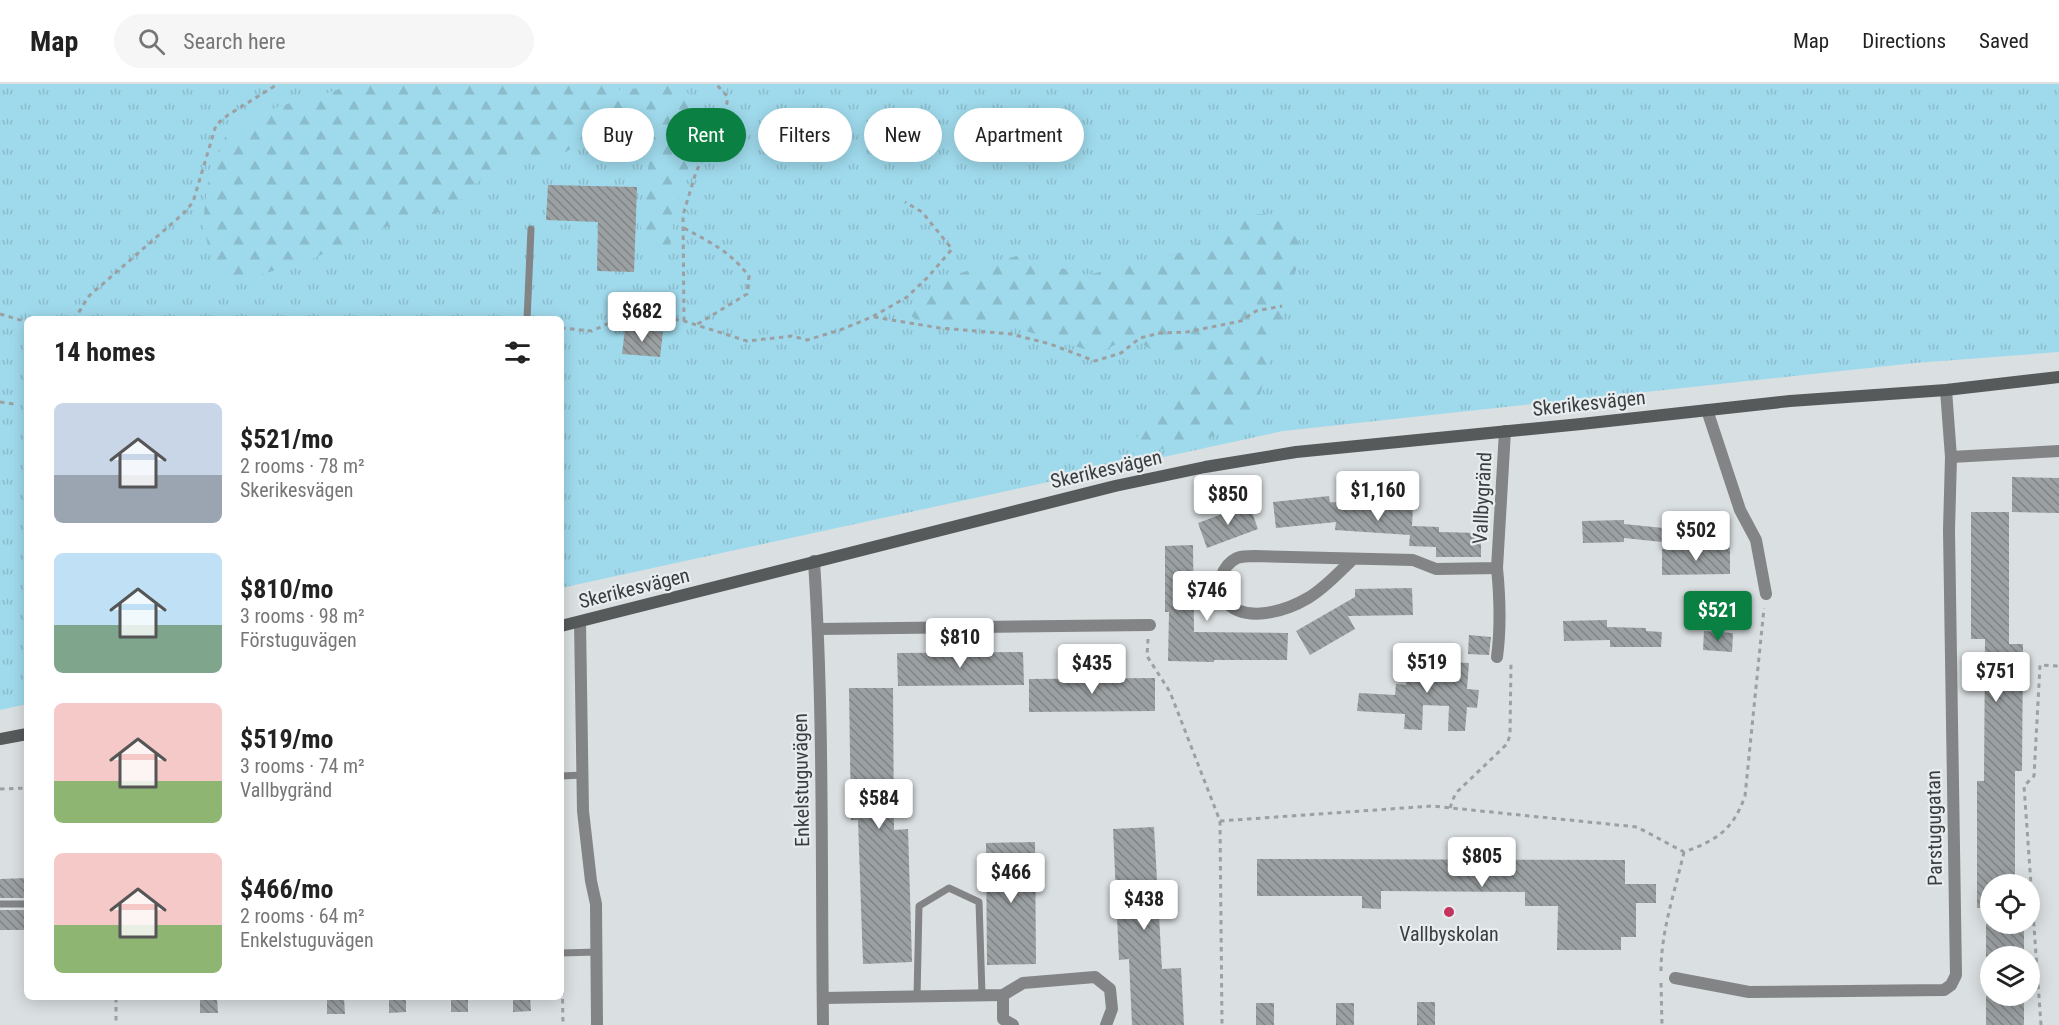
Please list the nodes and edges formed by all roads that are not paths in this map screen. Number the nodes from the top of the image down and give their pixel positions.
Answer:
1 (531, 229) dead end
2 (527, 316) edge
3 (2059, 377) edge
4 (1946, 390) junction
5 (1707, 410) junction
6 (1505, 431) junction
7 (2059, 451) edge
8 (1951, 457) junction
9 (1353, 559) junction
10 (814, 561) junction
11 (1497, 568) junction
12 (1766, 594) road end
13 (580, 622) junction
14 (564, 625) edge
15 (1150, 625) road end
16 (818, 629) junction
17 (1497, 657) dead end
18 (24, 735) edge
19 (0, 739) edge
20 (583, 775) junction
21 (564, 776) edge
22 (0, 904) edge
23 (24, 904) edge
24 (564, 952) edge
25 (597, 952) junction
26 (1675, 978) dead end
27 (982, 994) junction
28 (1003, 995) junction
29 (917, 997) junction
30 (823, 998) junction
31 (597, 1025) edge
32 (823, 1025) edge
33 (1013, 1025) edge
34 (1106, 1025) edge

1 - 2 lane
3 - 4 street, Skerikesvägen
4 - 5 street, Skerikesvägen
4 - 8 street, Parstugugatan
5 - 6 street, Skerikesvägen
5 - 12 street
6 - 10 street, Skerikesvägen
6 - 11 street, Vallbygränd
7 - 8 street
8 - 26 street, Parstugugatan
9 - 9 street, Vallbygränd
9 - 11 street, Vallbygränd
10 - 13 street, Skerikesvägen
10 - 16 street, Enkelstuguvägen
11 - 17 street, Vallbygränd
13 - 14 street, Skerikesvägen
13 - 20 street
15 - 16 street
16 - 30 street, Enkelstuguvägen
18 - 19 street
20 - 21 lane
20 - 25 street
22 - 23 lane
24 - 25 lane
25 - 31 street
27 - 28 street
27 - 29 street
27 - 29 lane
28 - 33 street
28 - 34 street
29 - 30 street
30 - 32 street, Enkelstuguvägen

